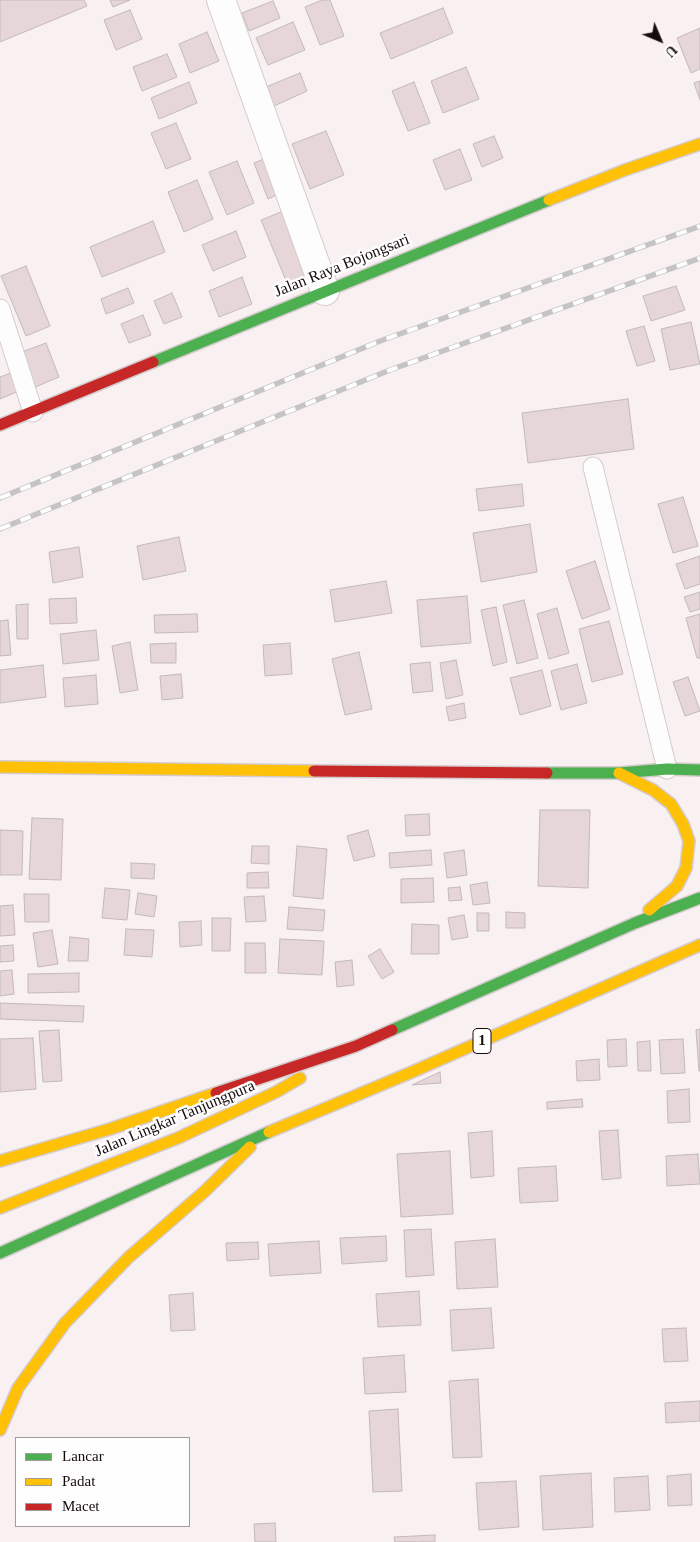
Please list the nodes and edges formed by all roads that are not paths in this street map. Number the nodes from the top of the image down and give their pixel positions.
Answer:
1 (221, 0) edge
2 (700, 144) edge
3 (325, 290) junction
4 (0, 309) edge
5 (33, 412) junction
6 (0, 425) edge
7 (593, 467) dead end
8 (0, 767) edge
9 (667, 769) junction
10 (700, 770) edge
11 (620, 773) junction
12 (700, 898) edge
13 (635, 923) junction
14 (700, 945) edge
15 (356, 1046) junction
16 (264, 1134) junction
17 (0, 1161) edge
18 (0, 1208) edge
19 (0, 1253) edge
20 (0, 1430) edge

1 - 3 street
2 - 3 main road, Jalan Raya Bojongsari
3 - 5 main road, Jalan Raya Bojongsari
4 - 5 lane
5 - 6 main road, Jalan Raya Bojongsari
7 - 9 lane
8 - 11 main road
9 - 10 main road
9 - 11 main road
11 - 13 main road
12 - 13 main road
13 - 15 main road
14 - 16 main road, 1
15 - 17 main road
15 - 18 main road, Jalan Lingkar Tanjungpura
16 - 19 main road, 1
16 - 20 main road

